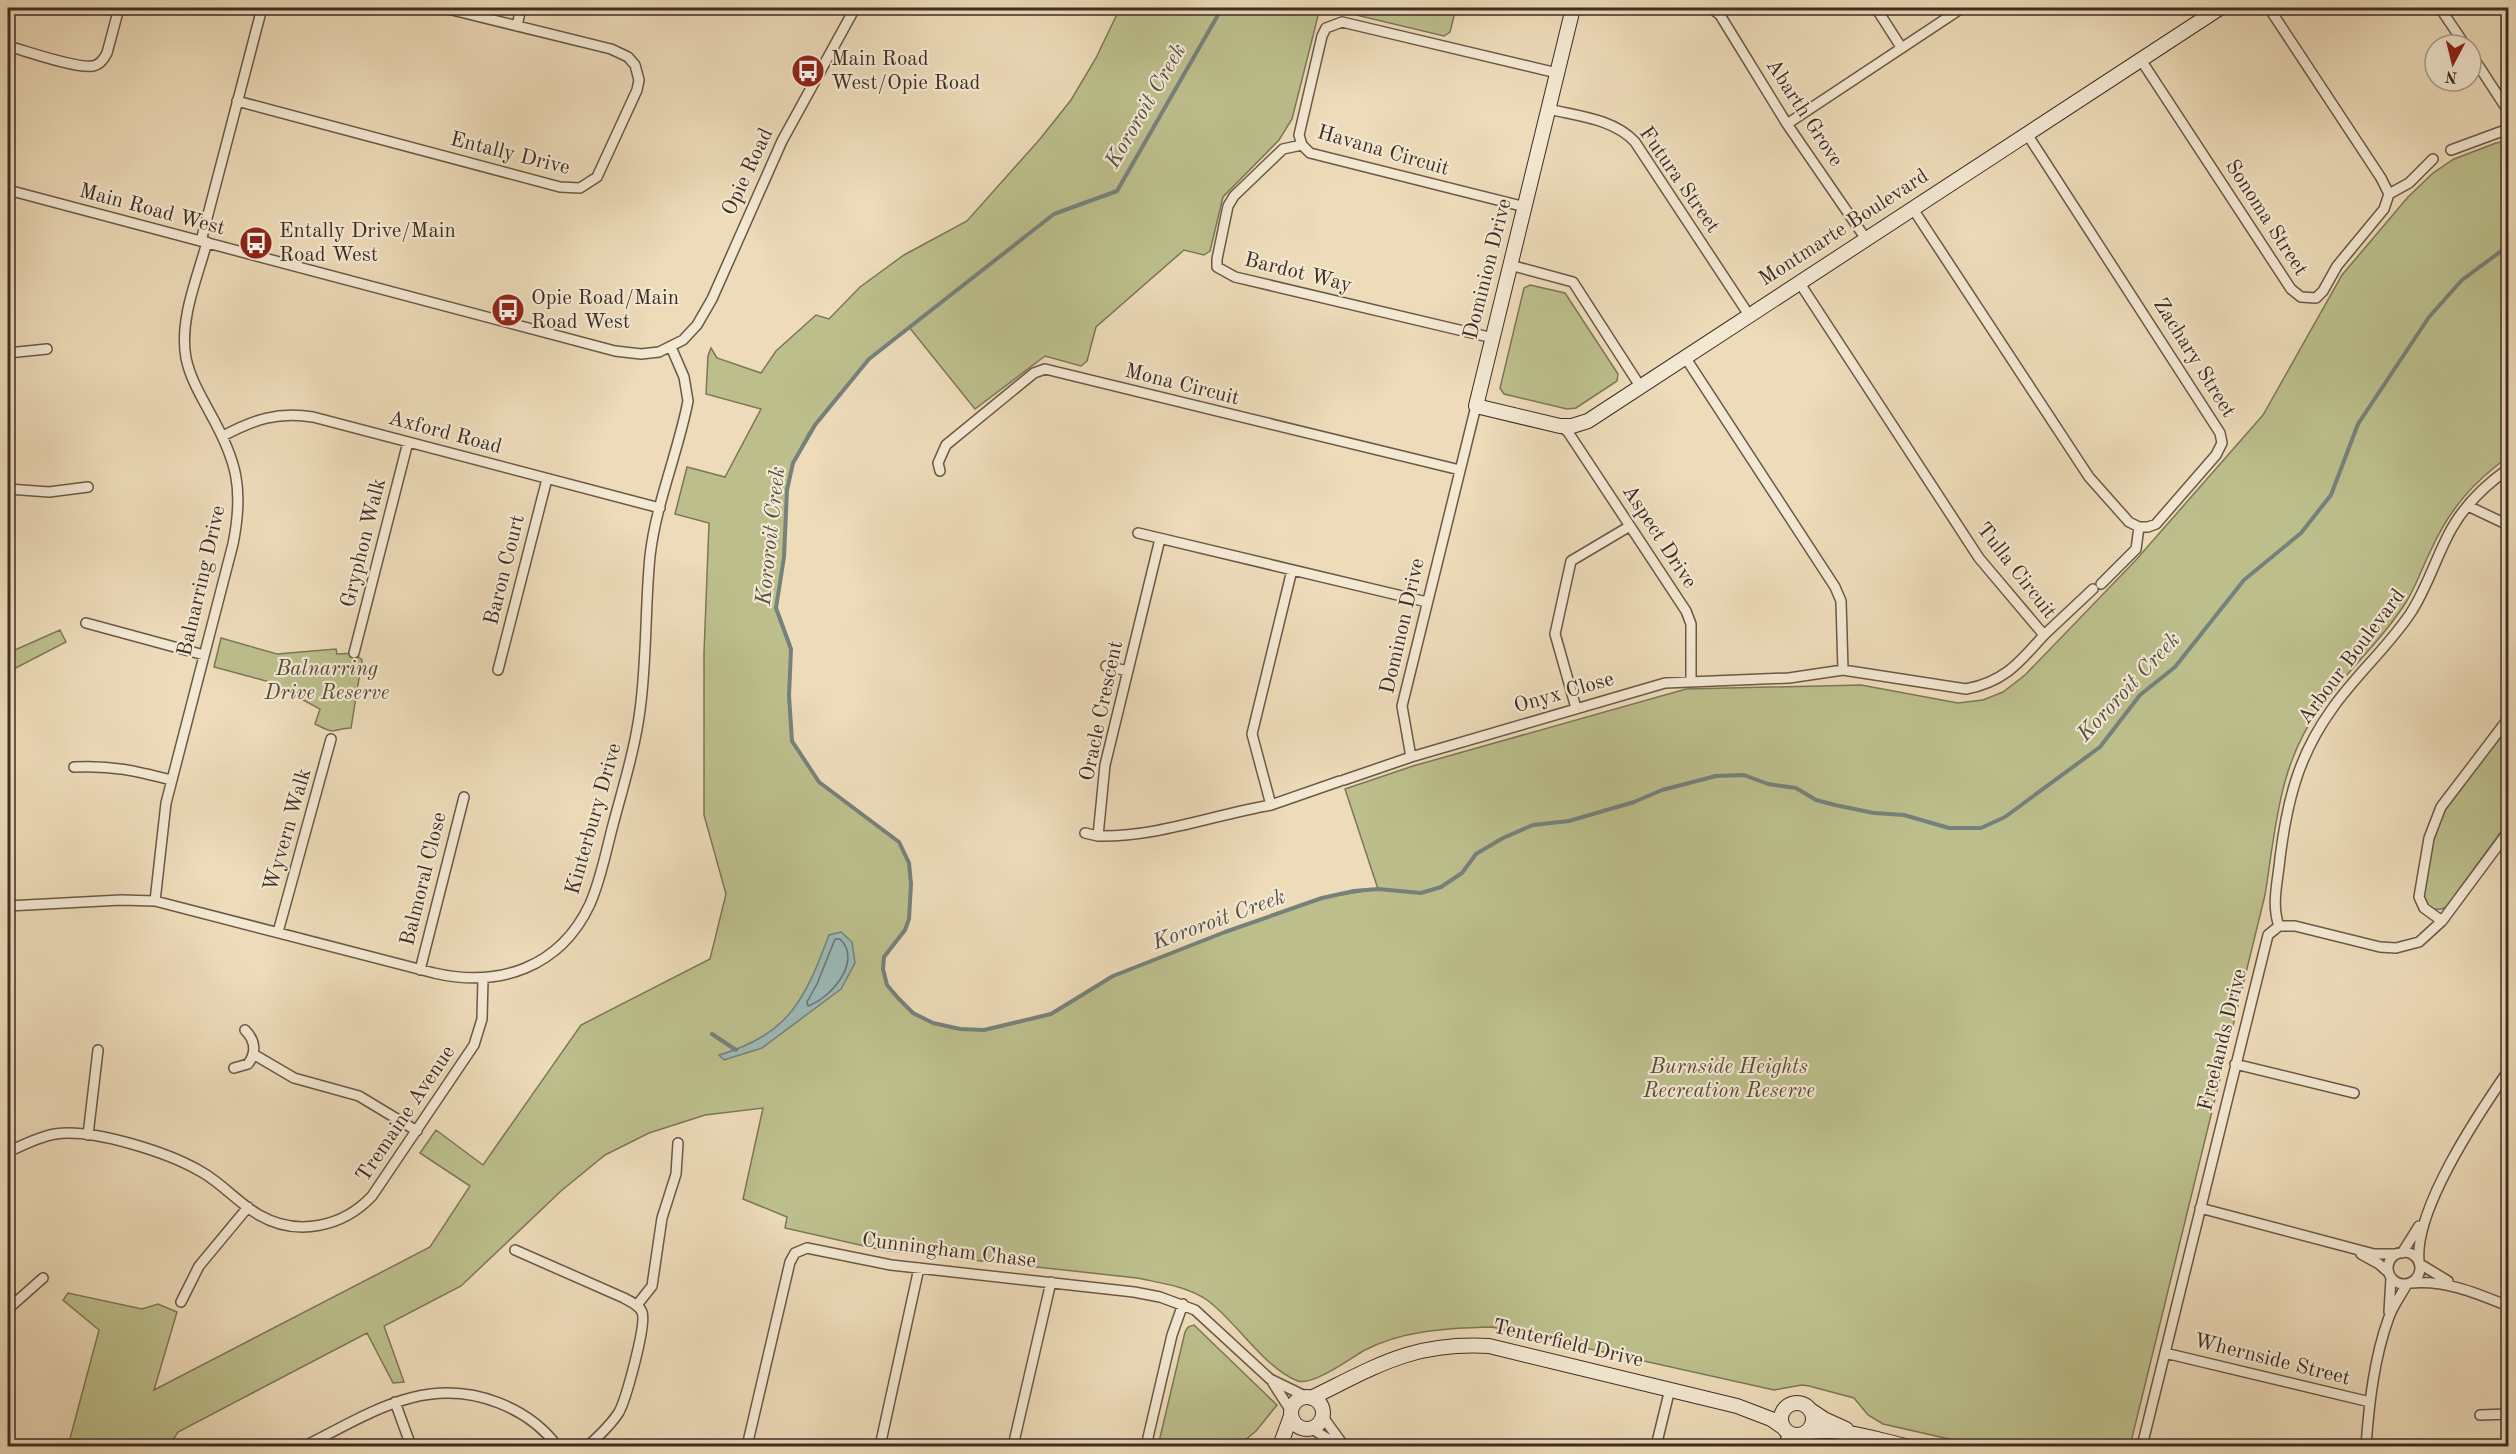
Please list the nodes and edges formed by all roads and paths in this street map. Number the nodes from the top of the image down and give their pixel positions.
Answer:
1 (119, 8) edge
2 (262, 8) edge
3 (444, 8) edge
4 (521, 8) edge
5 (855, 8) edge
6 (1573, 8) edge
7 (1711, 8) edge
8 (1876, 8) edge
9 (1962, 8) edge
10 (2220, 8) edge
11 (2269, 8) edge
12 (2440, 8) edge
13 (517, 26) junction
14 (2457, 33) edge
15 (8, 46) edge
16 (1901, 47) junction
17 (2141, 60) junction
18 (2483, 72) edge
19 (1557, 73) junction
20 (237, 101) junction
21 (1548, 109) junction
22 (2508, 111) edge
23 (1787, 124) junction
24 (2508, 129) edge
25 (2027, 134) junction
26 (1302, 145) junction
27 (2451, 150) dead end
28 (2433, 159) dead end
29 (8, 190) edge
30 (2389, 194) junction
31 (1525, 207) junction
32 (1913, 208) junction
33 (1866, 239) junction
34 (204, 242) junction
35 (1510, 266) junction
36 (1799, 282) junction
37 (1749, 315) junction
38 (1493, 338) junction
39 (671, 347) junction
40 (47, 349) dead end
41 (8, 353) edge
42 (1685, 357) junction
43 (1640, 386) junction
44 (1476, 406) junction
45 (1560, 426) junction
46 (223, 436) junction
47 (408, 442) junction
48 (2508, 469) edge
49 (1460, 470) junction
50 (940, 471) dead end
51 (547, 479) junction
52 (88, 487) dead end
53 (8, 489) edge
54 (2468, 506) junction
55 (660, 508) junction
56 (2508, 525) edge
57 (1630, 526) junction
58 (2139, 527) junction
59 (1138, 533) dead end
60 (1160, 539) junction
61 (1442, 539) joint
62 (1292, 570) junction
63 (1426, 602) junction
64 (86, 623) dead end
65 (2044, 635) junction
66 (354, 653) dead end
67 (204, 655) junction
68 (1106, 666) dead end
69 (498, 670) dead end
70 (1843, 670) junction
71 (1128, 671) junction
72 (1799, 676) joint
73 (1691, 681) junction
74 (1576, 708) junction
75 (2508, 719) edge
76 (331, 739) dead end
77 (1411, 757) junction
78 (74, 767) dead end
79 (171, 780) junction
80 (464, 797) dead end
81 (1271, 805) junction
82 (2508, 831) edge
83 (1085, 833) dead end
84 (1098, 837) junction
85 (155, 901) junction
86 (8, 906) edge
87 (2442, 921) junction
88 (2279, 926) junction
89 (278, 932) junction
90 (420, 969) junction
91 (483, 979) junction
92 (245, 1030) dead end
93 (98, 1050) dead end
94 (253, 1054) junction
95 (2235, 1064) junction
96 (234, 1068) dead end
97 (2508, 1071) edge
98 (2354, 1094) dead end
99 (417, 1131) junction
100 (88, 1135) junction
101 (678, 1143) dead end
102 (8, 1152) edge
103 (248, 1207) junction
104 (2200, 1208) junction
105 (2424, 1219) junction
106 (2343, 1245) junction
107 (515, 1250) dead end
108 (2399, 1253) junction
109 (2419, 1262) junction
110 (919, 1268) junction
111 (2390, 1275) junction
112 (44, 1278) dead end
113 (1051, 1282) junction
114 (2409, 1284) junction
115 (2458, 1287) junction
116 (181, 1302) dead end
117 (1183, 1304) junction
118 (637, 1305) junction
119 (2508, 1306) edge
120 (8, 1309) edge
121 (2389, 1318) junction
122 (2165, 1353) junction
123 (1356, 1375) junction
124 (1270, 1379) junction
125 (1670, 1389) junction
126 (1309, 1398) junction
127 (395, 1402) junction
128 (2370, 1402) junction
129 (1737, 1406) junction
130 (1788, 1406) junction
131 (1809, 1409) junction
132 (1291, 1414) junction
133 (2508, 1414) edge
134 (1323, 1415) junction
135 (2480, 1415) dead end
136 (1309, 1429) junction
137 (1785, 1429) junction
138 (1800, 1438) edge
139 (1871, 1438) junction
140 (305, 1446) edge
141 (411, 1446) edge
142 (558, 1446) edge
143 (588, 1446) edge
144 (747, 1446) edge
145 (880, 1446) edge
146 (1013, 1446) edge
147 (1146, 1446) edge
148 (1280, 1446) edge
149 (1286, 1446) edge
150 (1342, 1446) edge
151 (1656, 1446) edge
152 (1786, 1446) edge
153 (1906, 1446) edge
154 (2142, 1446) edge
155 (2366, 1446) edge

1 - 15 street
2 - 20 street
3 - 13 street, Entally Drive
4 - 13 street
5 - 39 street, Opie Road
6 - 19 street, Dominion Drive
7 - 23 street, Abarth Grove
8 - 16 street
9 - 16 street
10 - 17 street, Montmarte Boulevard
11 - 30 street
12 - 14 street
13 - 20 street, Entally Drive
16 - 23 street
17 - 25 street, Montmarte Boulevard
17 - 30 street, Sonoma Street
18 - 22 street
19 - 21 street, Dominion Drive
19 - 26 street, Havana Circuit
20 - 34 street
21 - 31 street, Dominion Drive
21 - 37 street, Futura Street
23 - 33 street, Abarth Grove
24 - 27 street
25 - 32 street, Montmarte Boulevard
25 - 58 street, Zachary Street
26 - 31 street, Havana Circuit
26 - 38 street, Bardot Way
28 - 30 street
29 - 34 street, Main Road West
31 - 35 street, Dominion Drive
32 - 33 street, Montmarte Boulevard
32 - 58 street
33 - 36 street, Montmarte Boulevard
34 - 39 street, Main Road West
34 - 46 street, Balnarring Drive
35 - 38 street, Dominion Drive
35 - 43 street
36 - 37 street, Montmarte Boulevard
36 - 65 street, Tulla Circuit
37 - 42 street, Montmarte Boulevard
38 - 44 street, Dominion Drive
39 - 55 street, Kinterbury Drive
40 - 41 street
42 - 43 street, Montmarte Boulevard
42 - 70 street
43 - 45 street, Montmarte Boulevard
44 - 45 street, Montmarte Boulevard
44 - 49 street, Dominion Drive
45 - 57 street, Aspect Drive
46 - 47 street, Axford Road
46 - 67 street, Balnarring Drive
47 - 51 street, Axford Road
47 - 66 street, Gryphon Walk
48 - 54 street, Arbour Boulevard
49 - 50 street, Mona Circuit
49 - 61 street, Dominion Drive
51 - 55 street, Axford Road
51 - 69 street, Baron Court
52 - 53 street
54 - 56 street
54 - 88 street, Arbour Boulevard
55 - 91 street, Kinterbury Drive
57 - 73 street, Aspect Drive
57 - 74 street
58 - 65 street
59 - 60 street
60 - 62 street
60 - 71 street, Oracle Crescent
61 - 63 street, Dominon Drive
62 - 63 street
62 - 81 street
63 - 77 street, Dominon Drive
64 - 67 street
65 - 70 street, Tulla Circuit
67 - 79 street, Balnarring Drive
68 - 71 street
70 - 72 street, Tulla Circuit
71 - 84 street, Oracle Crescent
72 - 73 street, Onyx Close
73 - 74 street, Onyx Close
74 - 77 street, Onyx Close
75 - 87 street
76 - 89 street, Wyvern Walk
77 - 81 street, Onyx Close
78 - 79 street
79 - 85 street, Balnarring Drive
80 - 90 street, Balmoral Close
81 - 84 street
82 - 87 street
83 - 84 street
85 - 86 street, Kinterbury Drive
85 - 89 street, Kinterbury Drive
87 - 88 street
88 - 95 street, Freelands Drive
89 - 90 street, Kinterbury Drive
90 - 91 street, Kinterbury Drive
91 - 99 street, Tremaine Avenue
92 - 94 street
93 - 100 street
94 - 96 street
94 - 99 street
95 - 98 street
95 - 104 street, Freelands Drive
97 - 105 street
99 - 103 street, Tremaine Avenue
100 - 102 street, Tremaine Avenue
100 - 103 street, Tremaine Avenue
101 - 118 street
103 - 116 street
104 - 106 street
104 - 122 street, Freelands Drive
105 - 108 street
105 - 109 street
106 - 108 street
106 - 111 street
107 - 118 street
108 - 109 street
108 - 111 street
109 - 114 street
109 - 115 street
110 - 113 street, Cunningham Chase
110 - 144 street, Cunningham Chase
110 - 145 street
111 - 114 street
111 - 121 street
112 - 120 street
113 - 117 street, Cunningham Chase
113 - 146 street
114 - 115 street
114 - 121 street
115 - 119 street
117 - 124 street, Cunningham Chase
117 - 147 street
118 - 143 street
121 - 128 street
122 - 128 street, Whernside Street
122 - 154 street, Freelands Drive
123 - 125 street, Tenterfield Drive
123 - 126 street, Tenterfield Drive
123 - 134 street, Tenterfield Drive
124 - 126 street, Cunningham Chase
124 - 132 street, Cunningham Chase
125 - 129 street, Tenterfield Drive
125 - 151 street
126 - 132 street
126 - 134 street
127 - 140 street
127 - 141 street
127 - 142 street
128 - 155 street
129 - 130 street, Tenterfield Drive
129 - 137 street, Tenterfield Drive
130 - 131 street
130 - 137 street
131 - 138 street
131 - 139 street
132 - 136 street
132 - 148 street
133 - 135 street
134 - 136 street
134 - 150 street
136 - 149 street
136 - 150 street
137 - 138 street
137 - 152 street
138 - 139 street
139 - 153 street

